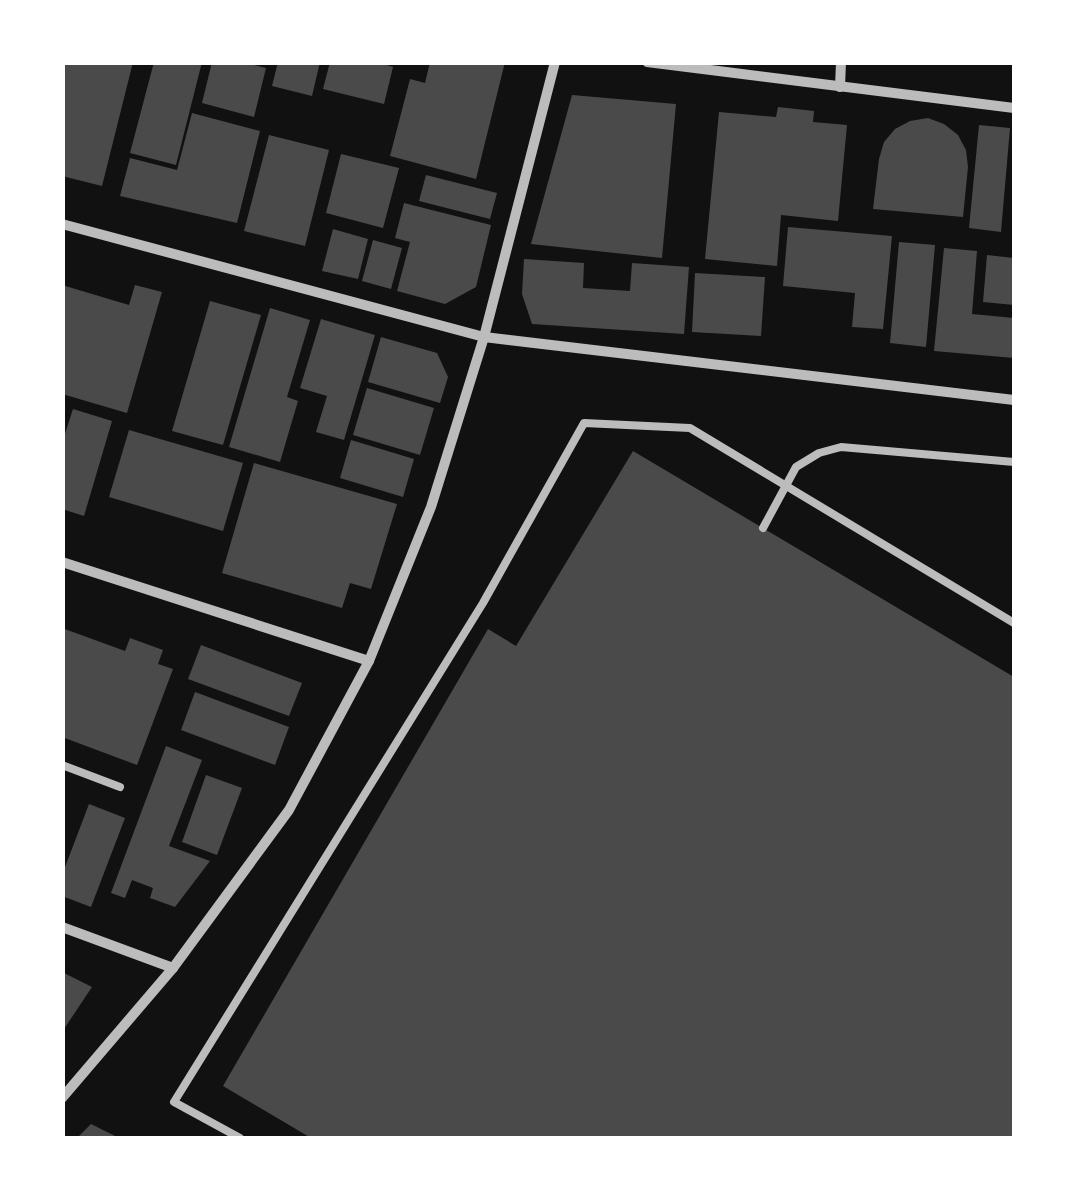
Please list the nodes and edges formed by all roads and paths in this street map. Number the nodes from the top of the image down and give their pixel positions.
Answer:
1 (555, 62) edge
2 (647, 62) edge
3 (841, 62) edge
4 (840, 86) junction
5 (1014, 108) edge
6 (62, 224) edge
7 (484, 337) junction
8 (1014, 400) edge
9 (1014, 462) edge
10 (763, 528) dead end
11 (62, 562) edge
12 (1014, 622) edge
13 (369, 661) junction
14 (62, 765) edge
15 (120, 787) dead end
16 (62, 926) edge
17 (173, 968) junction
18 (62, 1098) edge
19 (240, 1138) edge

1 - 7 street
2 - 4 street
3 - 4 street
4 - 5 street
6 - 7 street
7 - 8 street
7 - 13 street
9 - 10 lane
11 - 13 street
12 - 19 lane
13 - 17 street
14 - 15 lane
16 - 17 street
17 - 18 street

